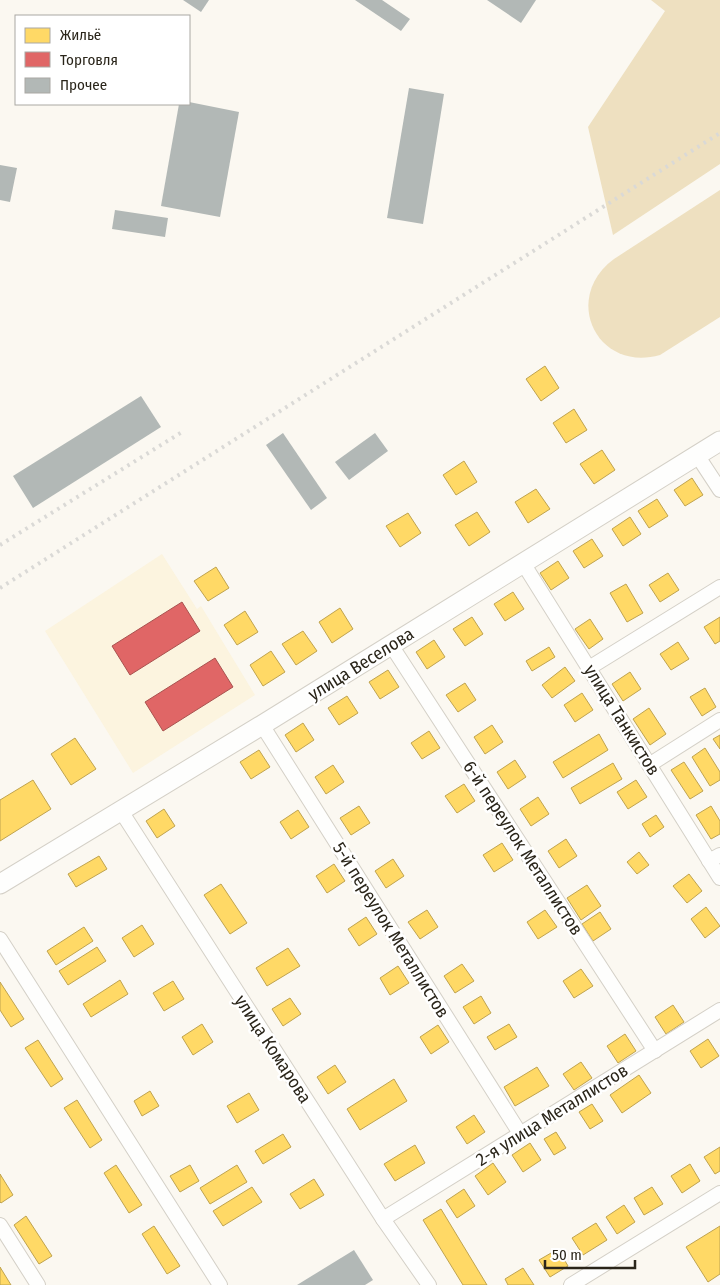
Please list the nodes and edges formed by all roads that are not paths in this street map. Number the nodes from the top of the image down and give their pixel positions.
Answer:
1 (720, 440) edge
2 (697, 455) junction
3 (720, 490) edge
4 (523, 563) junction
5 (720, 587) edge
6 (391, 645) junction
7 (589, 668) junction
8 (720, 720) edge
9 (262, 725) junction
10 (649, 765) junction
11 (121, 811) junction
12 (715, 858) edge
13 (720, 878) edge
14 (0, 884) edge
15 (0, 939) edge
16 (720, 1010) edge
17 (655, 1051) junction
18 (521, 1135) junction
19 (720, 1193) edge
20 (383, 1219) junction
21 (0, 1225) edge
22 (38, 1285) edge
23 (220, 1285) edge
24 (429, 1285) edge
25 (571, 1285) edge

1 - 2 street, улица Веселова
2 - 3 street
2 - 4 street, улица Веселова
4 - 6 street, улица Веселова
4 - 7 street, улица Танкистов
5 - 7 street
6 - 9 street, улица Веселова
6 - 17 street, 6-й переулок Металлистов
7 - 10 street, улица Танкистов
8 - 10 street
9 - 11 street, улица Веселова
9 - 18 street, 5-й переулок Металлистов
10 - 12 street, улица Танкистов
11 - 14 street, улица Веселова
11 - 20 street, улица Комарова
12 - 13 street, улица Танкистов
15 - 23 street
16 - 17 street, 2-я улица Металлистов
17 - 18 street, 2-я улица Металлистов
18 - 20 street, 2-я улица Металлистов
19 - 25 street
20 - 24 street, улица Комарова
21 - 22 street

